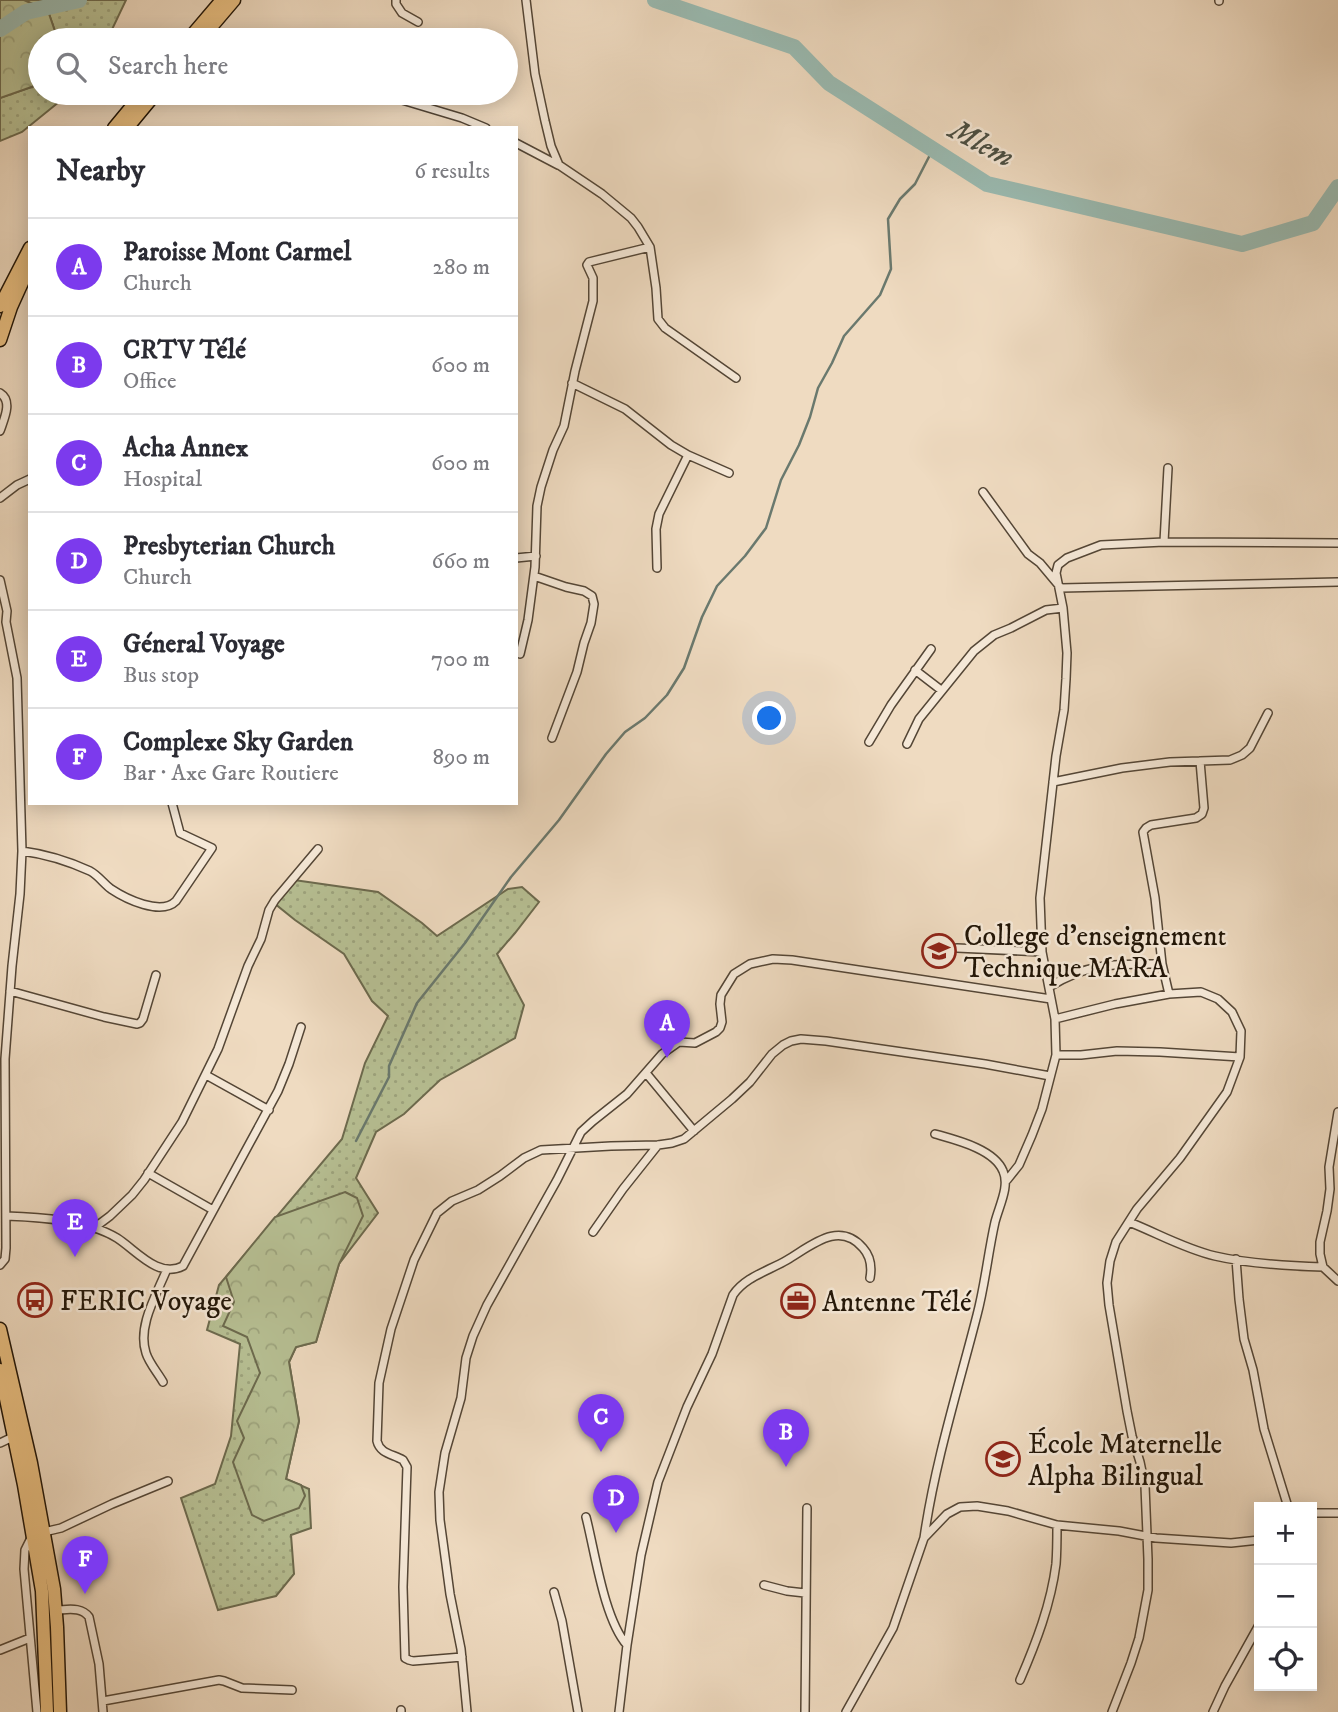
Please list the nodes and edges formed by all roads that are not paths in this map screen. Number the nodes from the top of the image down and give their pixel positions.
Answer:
1 (222, 0) edge
2 (234, 0) edge
3 (396, 0) edge
4 (526, 0) edge
5 (418, 22) dead end
6 (198, 28) edge
7 (210, 28) edge
8 (133, 105) edge
9 (146, 105) edge
10 (419, 105) edge
11 (116, 126) edge
12 (129, 126) edge
13 (481, 126) edge
14 (518, 144) edge
15 (559, 165) junction
16 (650, 247) junction
17 (28, 252) edge
18 (28, 269) edge
19 (0, 306) edge
20 (0, 340) edge
21 (736, 378) dead end
22 (572, 383) junction
23 (0, 393) edge
24 (0, 431) edge
25 (688, 455) junction
26 (1168, 468) dead end
27 (729, 473) dead end
28 (28, 480) edge
29 (984, 492) dead end
30 (0, 498) edge
31 (1164, 542) junction
32 (1338, 543) edge
33 (536, 556) junction
34 (518, 558) edge
35 (657, 568) dead end
36 (534, 576) junction
37 (0, 580) edge
38 (1338, 582) edge
39 (1060, 588) junction
40 (1063, 608) junction
41 (3, 618) edge
42 (931, 649) dead end
43 (520, 654) dead end
44 (915, 670) junction
45 (941, 690) junction
46 (1268, 713) dead end
47 (552, 738) dead end
48 (869, 742) dead end
49 (907, 744) dead end
50 (1200, 761) junction
51 (1053, 782) junction
52 (173, 805) edge
53 (318, 849) dead end
54 (22, 851) junction
55 (957, 948) dead end
56 (1042, 952) junction
57 (1163, 964) junction
58 (156, 975) dead end
59 (1049, 987) junction
60 (10, 991) junction
61 (1168, 994) junction
62 (1051, 999) junction
63 (1055, 1019) junction
64 (300, 1027) dead end
65 (1056, 1055) junction
66 (1240, 1058) junction
67 (646, 1073) junction
68 (206, 1075) junction
69 (1050, 1076) junction
70 (269, 1110) junction
71 (1338, 1112) edge
72 (694, 1131) junction
73 (935, 1134) dead end
74 (658, 1145) junction
75 (574, 1147) junction
76 (148, 1173) junction
77 (1007, 1180) junction
78 (213, 1210) junction
79 (5, 1216) junction
80 (1129, 1222) junction
81 (94, 1228) junction
82 (593, 1231) dead end
83 (1236, 1259) junction
84 (0, 1265) edge
85 (1323, 1267) junction
86 (167, 1269) junction
87 (870, 1278) dead end
88 (1338, 1281) edge
89 (0, 1329) edge
90 (0, 1370) edge
91 (163, 1382) dead end
92 (19, 1435) junction
93 (0, 1443) edge
94 (168, 1481) dead end
95 (1286, 1502) edge
96 (807, 1508) dead end
97 (1317, 1513) edge
98 (1338, 1513) edge
99 (586, 1517) dead end
100 (1057, 1525) junction
101 (38, 1534) junction
102 (1147, 1537) junction
103 (924, 1538) junction
104 (1254, 1540) edge
105 (765, 1585) dead end
106 (554, 1592) dead end
107 (805, 1593) junction
108 (50, 1611) junction
109 (1257, 1628) edge
110 (30, 1638) junction
111 (627, 1645) junction
112 (0, 1650) edge
113 (462, 1657) junction
114 (1020, 1680) dead end
115 (292, 1690) dead end
116 (103, 1701) junction
117 (37, 1712) edge
118 (47, 1712) edge
119 (60, 1712) edge
120 (103, 1712) edge
121 (467, 1712) edge
122 (578, 1712) edge
123 (619, 1712) edge
124 (804, 1712) edge
125 (846, 1712) edge
126 (1112, 1712) edge
127 (1213, 1712) edge

1 - 6 highway
2 - 7 highway
3 - 5 street
4 - 15 street
8 - 11 highway
9 - 12 highway
10 - 13 street
14 - 15 street
15 - 16 street
16 - 21 street
16 - 22 street
17 - 19 highway
18 - 20 highway
22 - 25 street
22 - 33 street
23 - 24 street
25 - 27 street
25 - 35 street
26 - 31 street
28 - 30 street
29 - 39 street
31 - 32 street
31 - 39 street
33 - 34 street
33 - 36 street
36 - 43 street
36 - 47 street
37 - 41 street
38 - 39 street
39 - 40 street
40 - 45 street
40 - 51 street
41 - 54 street
42 - 44 street
44 - 45 street
44 - 48 street
45 - 49 street
46 - 50 street
50 - 51 street
50 - 57 street
51 - 56 street
52 - 54 street
53 - 68 street
54 - 60 street
55 - 56 street
56 - 59 street
57 - 59 street
57 - 61 street
58 - 60 street
59 - 62 street
60 - 79 street
61 - 63 street
61 - 66 street
62 - 63 street
62 - 67 street
63 - 65 street
64 - 70 street
65 - 66 street
65 - 69 street
66 - 80 street
67 - 72 street
67 - 75 street
68 - 70 street
68 - 76 street
69 - 72 street
69 - 77 street
70 - 78 street
71 - 85 street
72 - 74 street
73 - 77 street
74 - 75 street
74 - 82 street
75 - 113 street
75 - 113 street
76 - 78 street
76 - 81 street
77 - 103 street
78 - 86 street
79 - 81 street
79 - 84 street
80 - 83 street
80 - 102 street
81 - 86 street
83 - 85 street
83 - 95 street
85 - 88 street
86 - 91 street
87 - 111 street
89 - 92 highway
90 - 92 highway
92 - 93 street
92 - 101 highway
94 - 101 street
96 - 107 street
97 - 98 street
99 - 111 street
100 - 102 street
100 - 103 street
100 - 114 street
101 - 108 highway
101 - 110 street
102 - 104 street
102 - 126 street
103 - 125 street
105 - 107 street
106 - 122 street
107 - 124 street
108 - 116 street
108 - 118 highway
108 - 119 highway
109 - 127 street
110 - 112 street
110 - 117 street
111 - 123 street
113 - 121 street
115 - 116 street
116 - 120 street

